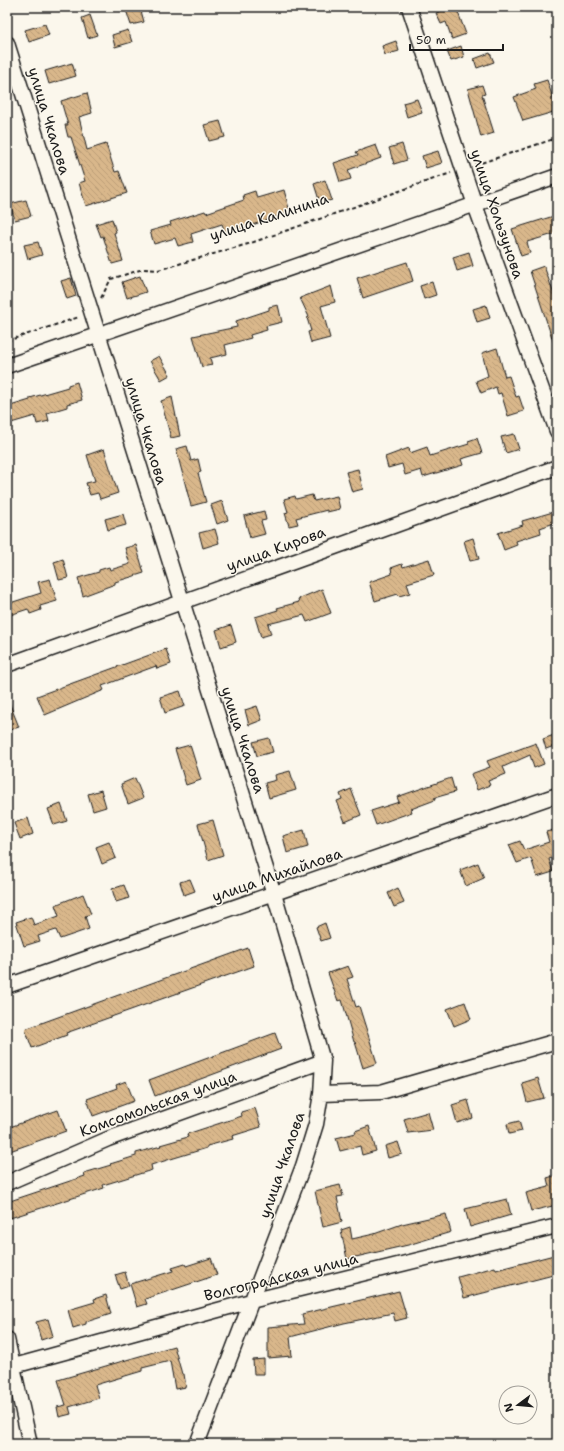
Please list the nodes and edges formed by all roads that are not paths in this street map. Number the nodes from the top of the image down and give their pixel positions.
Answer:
1 (409, 7) edge
2 (7, 43) edge
3 (557, 176) edge
4 (475, 205) junction
5 (99, 335) junction
6 (7, 366) edge
7 (557, 431) edge
8 (557, 467) edge
9 (181, 601) junction
10 (7, 665) edge
11 (557, 795) edge
12 (274, 894) junction
13 (7, 986) edge
14 (557, 1041) edge
15 (323, 1062) junction
16 (321, 1094) junction
17 (7, 1182) edge
18 (557, 1226) edge
19 (251, 1301) junction
20 (7, 1339) edge
21 (14, 1366) junction
22 (30, 1444) edge
23 (198, 1444) edge

1 - 4 street, улица Хользунова
2 - 5 street, улица Чкалова
3 - 4 street
4 - 5 street
4 - 7 street, улица Хользунова
5 - 6 street
5 - 9 street, улица Чкалова
8 - 9 street, улица Кирова
9 - 10 street, улица Кирова
9 - 12 street, улица Чкалова
11 - 12 street, улица Михайлова
12 - 13 street, улица Михайлова
12 - 15 street, улица Чкалова
14 - 16 street
15 - 16 street, улица Чкалова
15 - 17 street, Комсомольская улица
16 - 19 street, улица Чкалова
18 - 19 street, Волгоградская улица
19 - 21 street, Волгоградская улица
19 - 23 street, улица Чкалова
20 - 21 street
21 - 22 street

